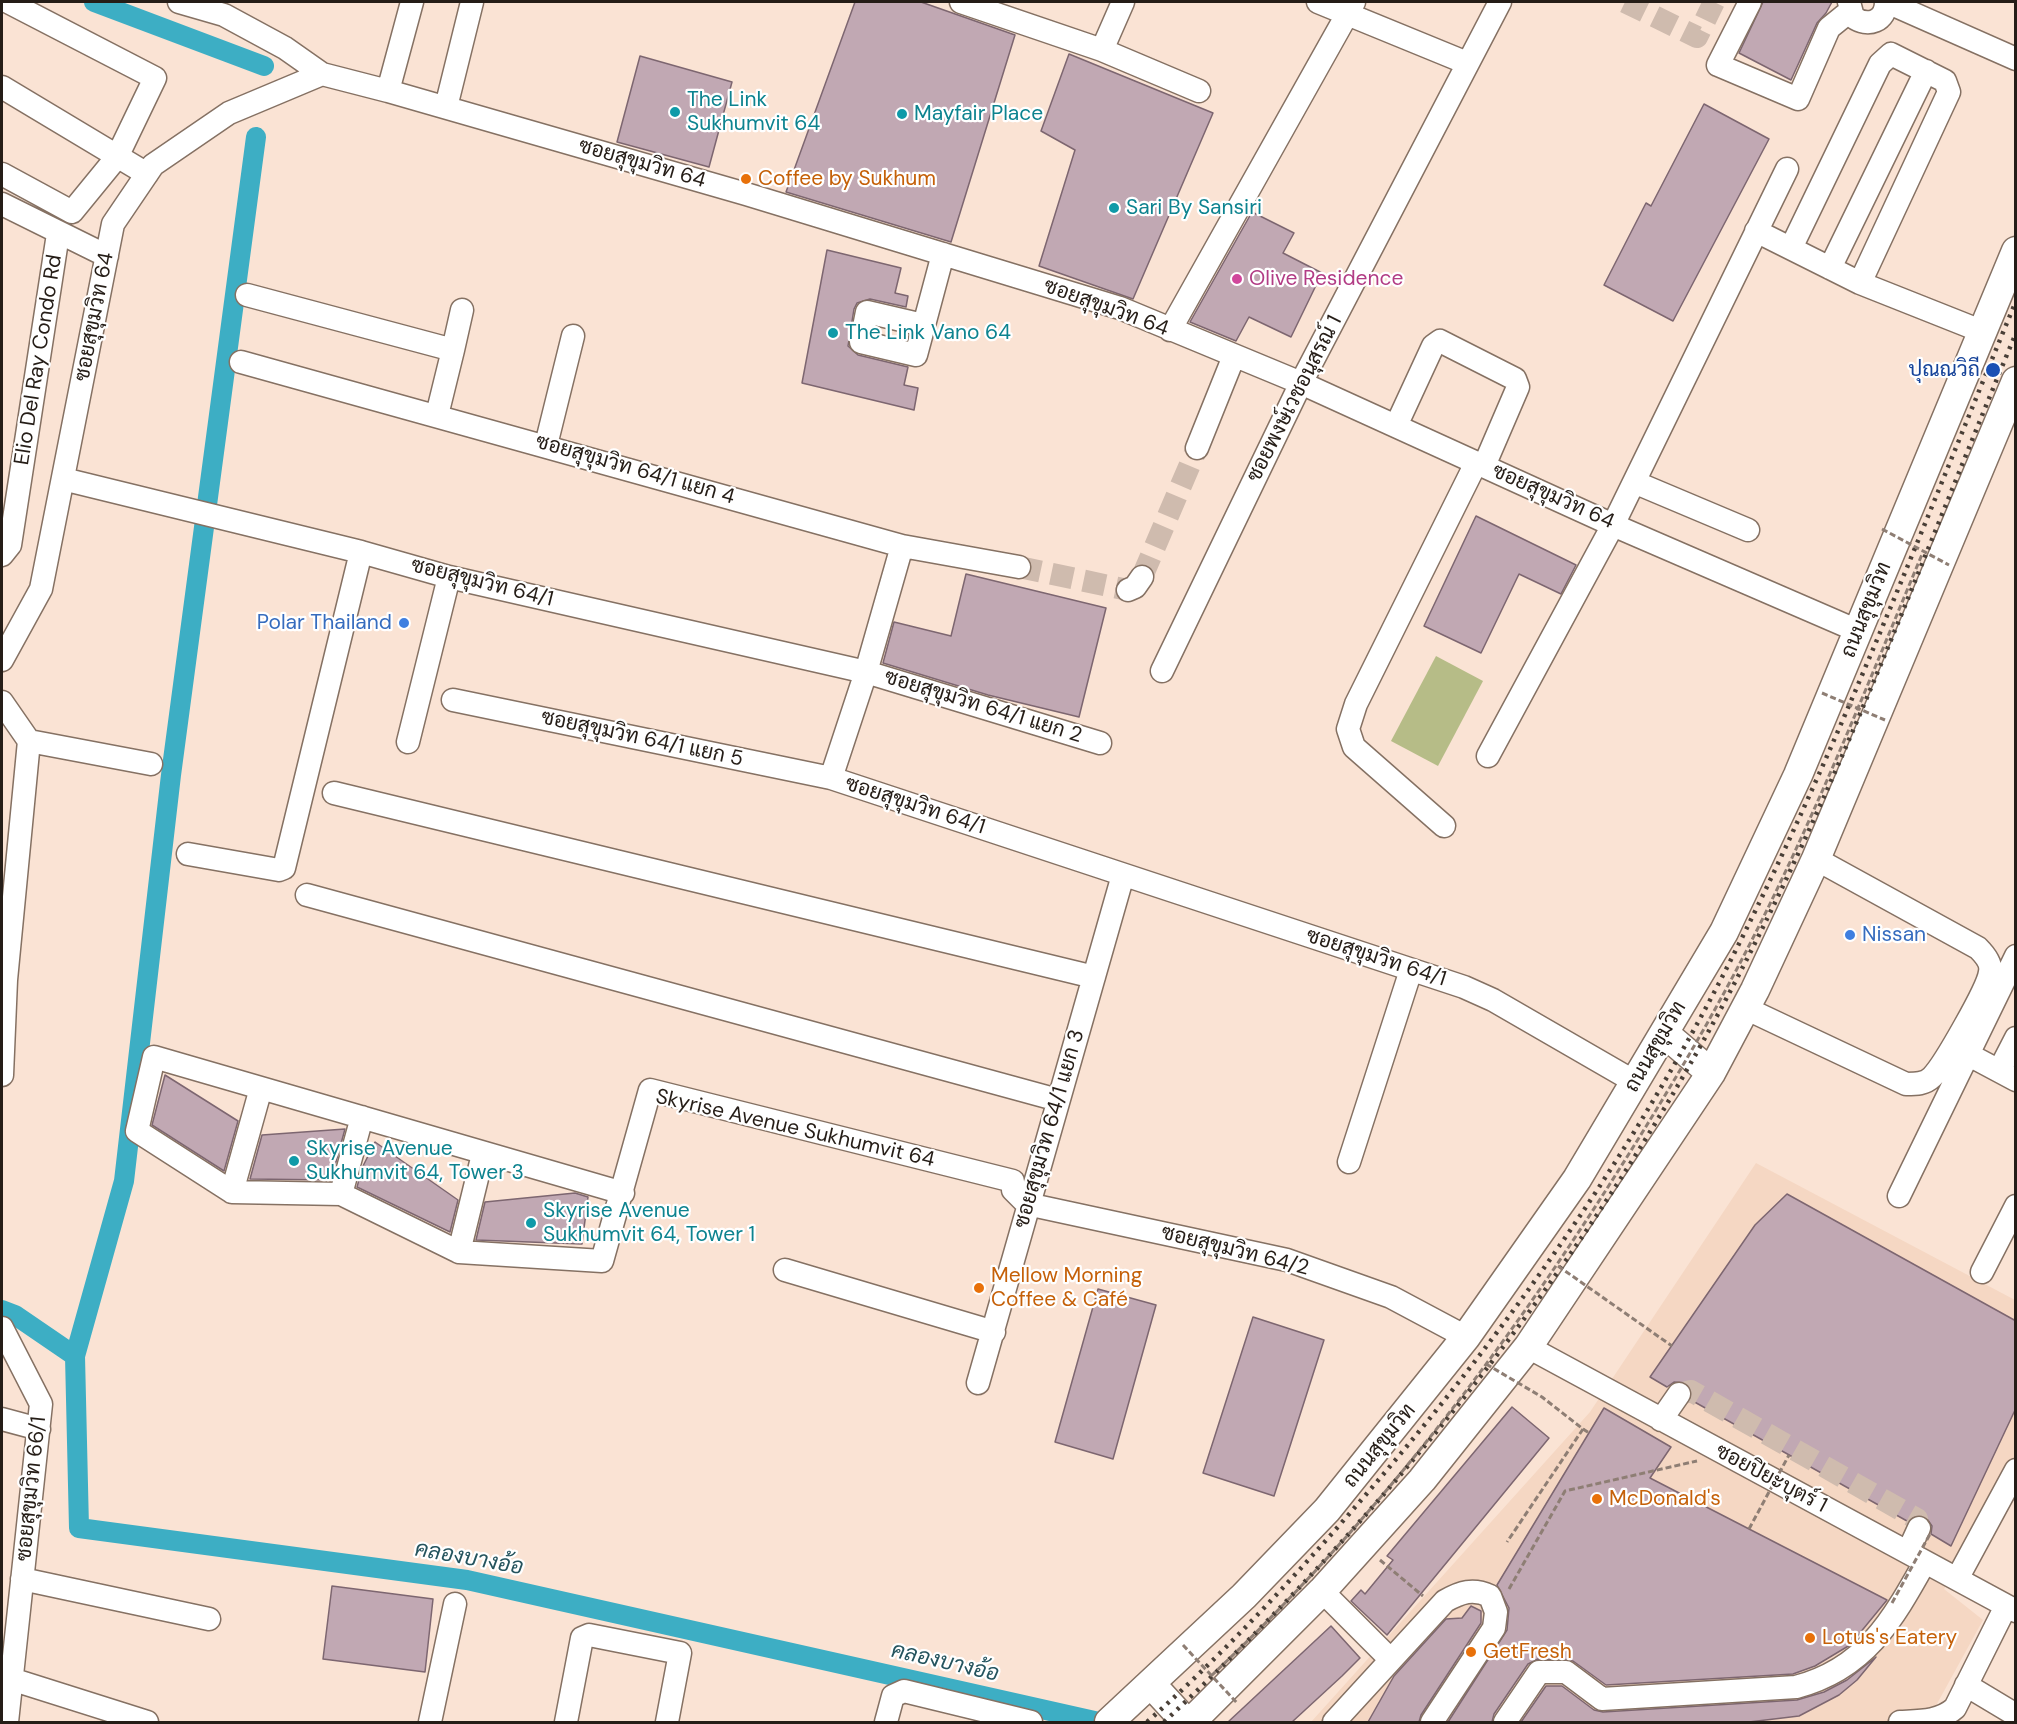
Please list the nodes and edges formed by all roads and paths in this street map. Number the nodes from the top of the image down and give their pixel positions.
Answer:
1 (8, 2) edge
2 (179, 2) edge
3 (412, 2) edge
4 (472, 2) edge
5 (961, 2) edge
6 (1123, 2) edge
7 (1318, 2) edge
8 (1500, 2) edge
9 (1750, 2) edge
10 (1887, 2) edge
11 (1849, 6) edge
12 (226, 8) edge
13 (1351, 8) edge
14 (1102, 50) junction
15 (2016, 59) edge
16 (1467, 63) junction
17 (1926, 71) junction
18 (322, 74) junction
19 (2, 87) edge
20 (388, 90) junction
21 (1199, 91) dead end
22 (446, 107) junction
23 (117, 157) junction
24 (1787, 169) dead end
25 (2, 174) edge
26 (147, 174) junction
27 (2, 204) edge
28 (1756, 231) junction
29 (58, 234) junction
30 (1791, 249) junction
31 (2016, 251) edge
32 (943, 254) junction
33 (107, 256) junction
34 (1830, 268) junction
35 (1860, 283) junction
36 (247, 295) dead end
37 (462, 310) dead end
38 (923, 325) dead end
39 (1170, 330) junction
40 (1981, 331) junction
41 (573, 336) dead end
42 (453, 350) junction
43 (1234, 356) junction
44 (241, 362) dead end
45 (2016, 381) edge
46 (1301, 383) junction
47 (437, 415) junction
48 (1396, 426) junction
49 (546, 445) junction
50 (1197, 448) tunnel mouth
51 (1480, 464) junction
52 (63, 479) junction
53 (1634, 483) junction
54 (1613, 525) junction
55 (1882, 529) dead end
56 (1748, 530) dead end
57 (902, 546) junction
58 (362, 552) junction
59 (1923, 552) junction
60 (2, 555) edge
61 (1949, 566) dead end
62 (1019, 567) tunnel mouth
63 (449, 577) junction
64 (1858, 631) junction
65 (2, 660) edge
66 (1162, 671) dead end
67 (866, 672) junction
68 (1821, 693) dead end
69 (453, 700) dead end
70 (2, 702) edge
71 (1857, 708) junction
72 (1885, 720) dead end
73 (29, 741) junction
74 (408, 742) dead end
75 (1100, 743) dead end
76 (1488, 756) dead end
77 (151, 764) dead end
78 (831, 778) junction
79 (334, 793) dead end
80 (1444, 826) dead end
81 (10, 842) edge
82 (188, 854) dead end
83 (1816, 859) junction
84 (1123, 875) junction
85 (307, 895) dead end
86 (2016, 956) edge
87 (1411, 970) junction
88 (1094, 977) junction
89 (4, 979) edge
90 (1745, 1008) junction
91 (1664, 1033) junction
92 (2016, 1038) edge
93 (1960, 1050) junction
94 (1711, 1073) junction
95 (2, 1075) edge
96 (2007, 1076) edge
97 (1635, 1082) junction
98 (261, 1088) junction
99 (1058, 1100) junction
100 (362, 1117) junction
101 (483, 1154) junction
102 (1349, 1162) dead end
103 (232, 1192) junction
104 (623, 1193) junction
105 (341, 1194) junction
106 (1899, 1196) dead end
107 (1027, 1204) junction
108 (2016, 1206) edge
109 (459, 1252) junction
110 (1558, 1266) junction
111 (785, 1270) dead end
112 (1982, 1272) dead end
113 (2, 1328) edge
114 (994, 1332) junction
115 (1466, 1337) junction
116 (1672, 1346) dead end
117 (1528, 1347) junction
118 (1486, 1364) junction
119 (978, 1383) dead end
120 (1680, 1394) dead end
121 (2, 1419) edge
122 (1661, 1420) junction
123 (39, 1429) junction
124 (1583, 1429) junction
125 (1589, 1432) dead end
126 (1725, 1455) junction
127 (1789, 1455) dead end
128 (2016, 1470) edge
129 (1749, 1529) dead end
130 (1925, 1531) joint
131 (1507, 1542) dead end
132 (1363, 1546) junction
133 (1916, 1557) junction
134 (22, 1579) junction
135 (1957, 1579) junction
136 (1322, 1591) junction
137 (1892, 1603) dead end
138 (455, 1604) dead end
139 (1438, 1608) junction
140 (2011, 1608) edge
141 (1496, 1612) junction
142 (209, 1619) dead end
143 (1183, 1645) dead end
144 (571, 1650) dead end
145 (1390, 1659) junction
146 (9, 1666) edge
147 (1210, 1676) junction
148 (1152, 1685) junction
149 (1966, 1685) junction
150 (1238, 1704) dead end
151 (2016, 1715) edge
152 (7, 1722) edge
153 (147, 1722) edge
154 (430, 1722) edge
155 (555, 1722) edge
156 (566, 1722) edge
157 (667, 1722) edge
158 (886, 1722) edge
159 (1031, 1722) edge
160 (1109, 1722) edge
161 (1186, 1722) edge
162 (1191, 1722) edge
163 (1334, 1722) edge
164 (1432, 1722) edge
165 (1505, 1722) edge
166 (1900, 1722) edge

1 - 23 street
2 - 12 street, ซอยสุขุมวิท 64
3 - 20 street
4 - 22 street
5 - 14 street
6 - 14 street
7 - 13 street
8 - 16 street, ซอยพงษ์เวชอนุสรณ์ 1
9 - 11 street
10 - 11 street
10 - 15 street
12 - 18 street, ซอยสุขุมวิท 64
13 - 16 street
13 - 39 street
14 - 21 street
16 - 46 street, ซอยพงษ์เวชอนุสรณ์ 1
17 - 30 street
17 - 34 street
17 - 35 street
18 - 20 street, ซอยสุขุมวิท 64
18 - 26 street, ซอยสุขุมวิท 64
19 - 23 street
20 - 22 street, ซอยสุขุมวิท 64
22 - 32 street, ซอยสุขุมวิท 64
23 - 25 street
23 - 26 street
24 - 28 street
26 - 33 street, ซอยสุขุมวิท 64
27 - 29 street, Elio Del Ray Condo Rd
28 - 30 street
28 - 53 street
29 - 33 street, Elio Del Ray Condo Rd
29 - 60 street, Elio Del Ray Condo Rd
30 - 34 street
31 - 40 main road, ถนนสุขุมวิท
32 - 38 street
32 - 39 street, ซอยสุขุมวิท 64
33 - 52 street, ซอยสุขุมวิท 64
34 - 35 street
35 - 40 street
36 - 42 street
37 - 42 street
39 - 43 street, ซอยสุขุมวิท 64
40 - 64 main road, ถนนสุขุมวิท
41 - 49 street
42 - 47 street
43 - 46 street, ซอยสุขุมวิท 64
43 - 50 street
44 - 47 street, ซอยสุขุมวิท 64/1 แยก 4
45 - 83 main road
46 - 48 street, ซอยสุขุมวิท 64
46 - 66 street, ซอยพงษ์เวชอนุสรณ์ 1
47 - 49 street, ซอยสุขุมวิท 64/1 แยก 4
48 - 51 street, ซอยสุขุมวิท 64
48 - 51 street
49 - 57 street, ซอยสุขุมวิท 64/1 แยก 4
51 - 54 street, ซอยสุขุมวิท 64
51 - 80 street
52 - 58 street, ซอยสุขุมวิท 64/1
52 - 65 street, ซอยสุขุมวิท 64
53 - 54 street
53 - 56 street
54 - 64 street, ซอยสุขุมวิท 64
54 - 76 street
55 - 59 path, bridge
57 - 62 street, ซอยสุขุมวิท 64/1 แยก 4
57 - 67 street
58 - 63 street, ซอยสุขุมวิท 64/1
58 - 82 street
59 - 61 path, bridge
59 - 71 path, bridge
63 - 67 street, ซอยสุขุมวิท 64/1
63 - 74 street
64 - 91 main road, ถนนสุขุมวิท
67 - 75 street, ซอยสุขุมวิท 64/1 แยก 2
67 - 78 street, ซอยสุขุมวิท 64/1
68 - 71 path, bridge
69 - 78 street, ซอยสุขุมวิท 64/1 แยก 5
70 - 73 street
71 - 72 path, bridge
71 - 110 path, bridge
73 - 77 street
73 - 81 street
78 - 84 street, ซอยสุขุมวิท 64/1
79 - 88 street
81 - 89 street
83 - 90 main road
83 - 93 street
84 - 87 street, ซอยสุขุมวิท 64/1
84 - 88 street, ซอยสุขุมวิท 64/1 แยก 3
85 - 99 street
86 - 93 street
87 - 97 street, ซอยสุขุมวิท 64/1
87 - 102 street
88 - 99 street, ซอยสุขุมวิท 64/1 แยก 3
89 - 95 street
90 - 93 street
90 - 94 main road
91 - 94 main road
91 - 97 main road, ถนนสุขุมวิท
92 - 96 street
93 - 96 street
93 - 106 street
94 - 117 main road
97 - 115 main road, ถนนสุขุมวิท
98 - 100 street
98 - 103 street
98 - 103 street
99 - 107 street, ซอยสุขุมวิท 64/1 แยก 3
100 - 101 street
100 - 105 street
101 - 104 street
101 - 109 street
103 - 105 street
104 - 107 street, Skyrise Avenue Sukhumvit 64
104 - 109 street
105 - 109 street
107 - 114 street, ซอยสุขุมวิท 64/1 แยก 3
107 - 115 street, ซอยสุขุมวิท 64/2
108 - 112 street
110 - 116 path, bridge
110 - 118 path, bridge
111 - 114 street
113 - 123 street, ซอยสุขุมวิท 66/1
114 - 119 street, ซอยสุขุมวิท 64/1 แยก 3
115 - 148 main road, ถนนสุขุมวิท
117 - 122 street, ซอยปิยะบุตร์ 1
117 - 132 main road
118 - 124 path, bridge
118 - 147 path, bridge
120 - 122 street
121 - 123 street
122 - 126 street, ซอยปิยะบุตร์ 1
123 - 134 street, ซอยสุขุมวิท 66/1
124 - 125 path, bridge
124 - 131 path, bridge
126 - 133 street, ซอยปิยะบุตร์ 1
126 - 141 path
127 - 129 path, bridge
128 - 135 street
130 - 133 street
130 - 137 path, bridge
132 - 136 main road
132 - 139 path
133 - 135 street, ซอยปิยะบุตร์ 1
133 - 165 street
134 - 142 street
134 - 146 street, ซอยสุขุมวิท 66/1
135 - 140 street, ซอยปิยะบุตร์ 1
136 - 145 street
136 - 162 main road
138 - 154 street
139 - 141 street
139 - 145 street
140 - 149 street
141 - 164 street
143 - 147 path, bridge
144 - 155 street
145 - 163 street
146 - 152 street, ซอยสุขุมวิท 66/1
146 - 153 street
147 - 150 path, bridge
148 - 160 main road, ถนนสุขุมวิท
148 - 161 main road
149 - 151 street
149 - 166 street
156 - 157 street
158 - 159 street

